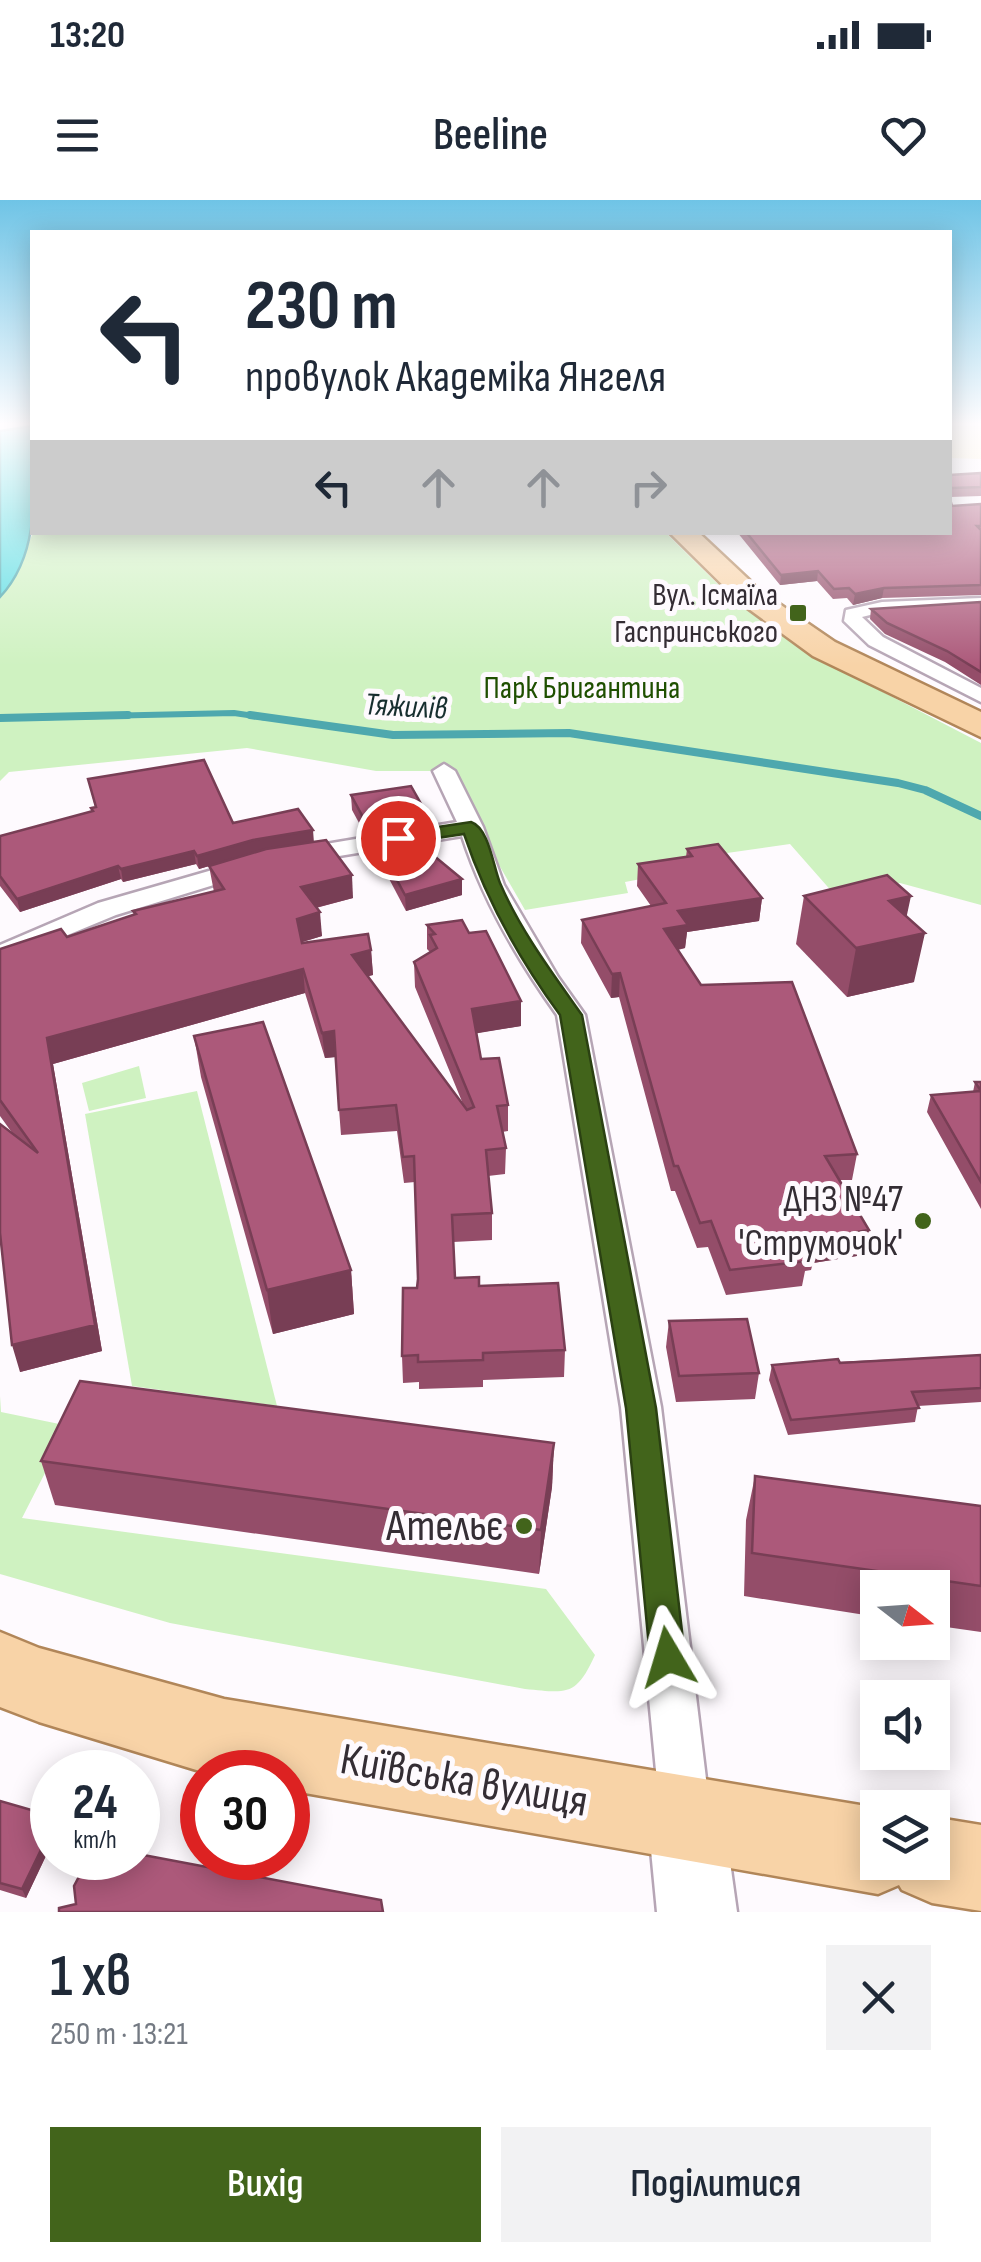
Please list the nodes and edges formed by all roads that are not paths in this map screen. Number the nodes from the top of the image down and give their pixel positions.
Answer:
1 (685, 535) edge
2 (981, 604) edge
3 (981, 696) edge
4 (981, 726) edge
5 (444, 771) dead end
6 (471, 827) junction
7 (0, 954) edge
8 (0, 1669) edge
9 (686, 1819) junction
10 (860, 1848) edge
11 (950, 1863) edge
12 (981, 1868) edge
13 (697, 1912) edge

1 - 4 main road
2 - 3 street
5 - 6 street
6 - 7 street
6 - 9 street
8 - 9 main road, Київська вулиця
9 - 10 main road, Київська вулиця
9 - 13 main road
11 - 12 main road

